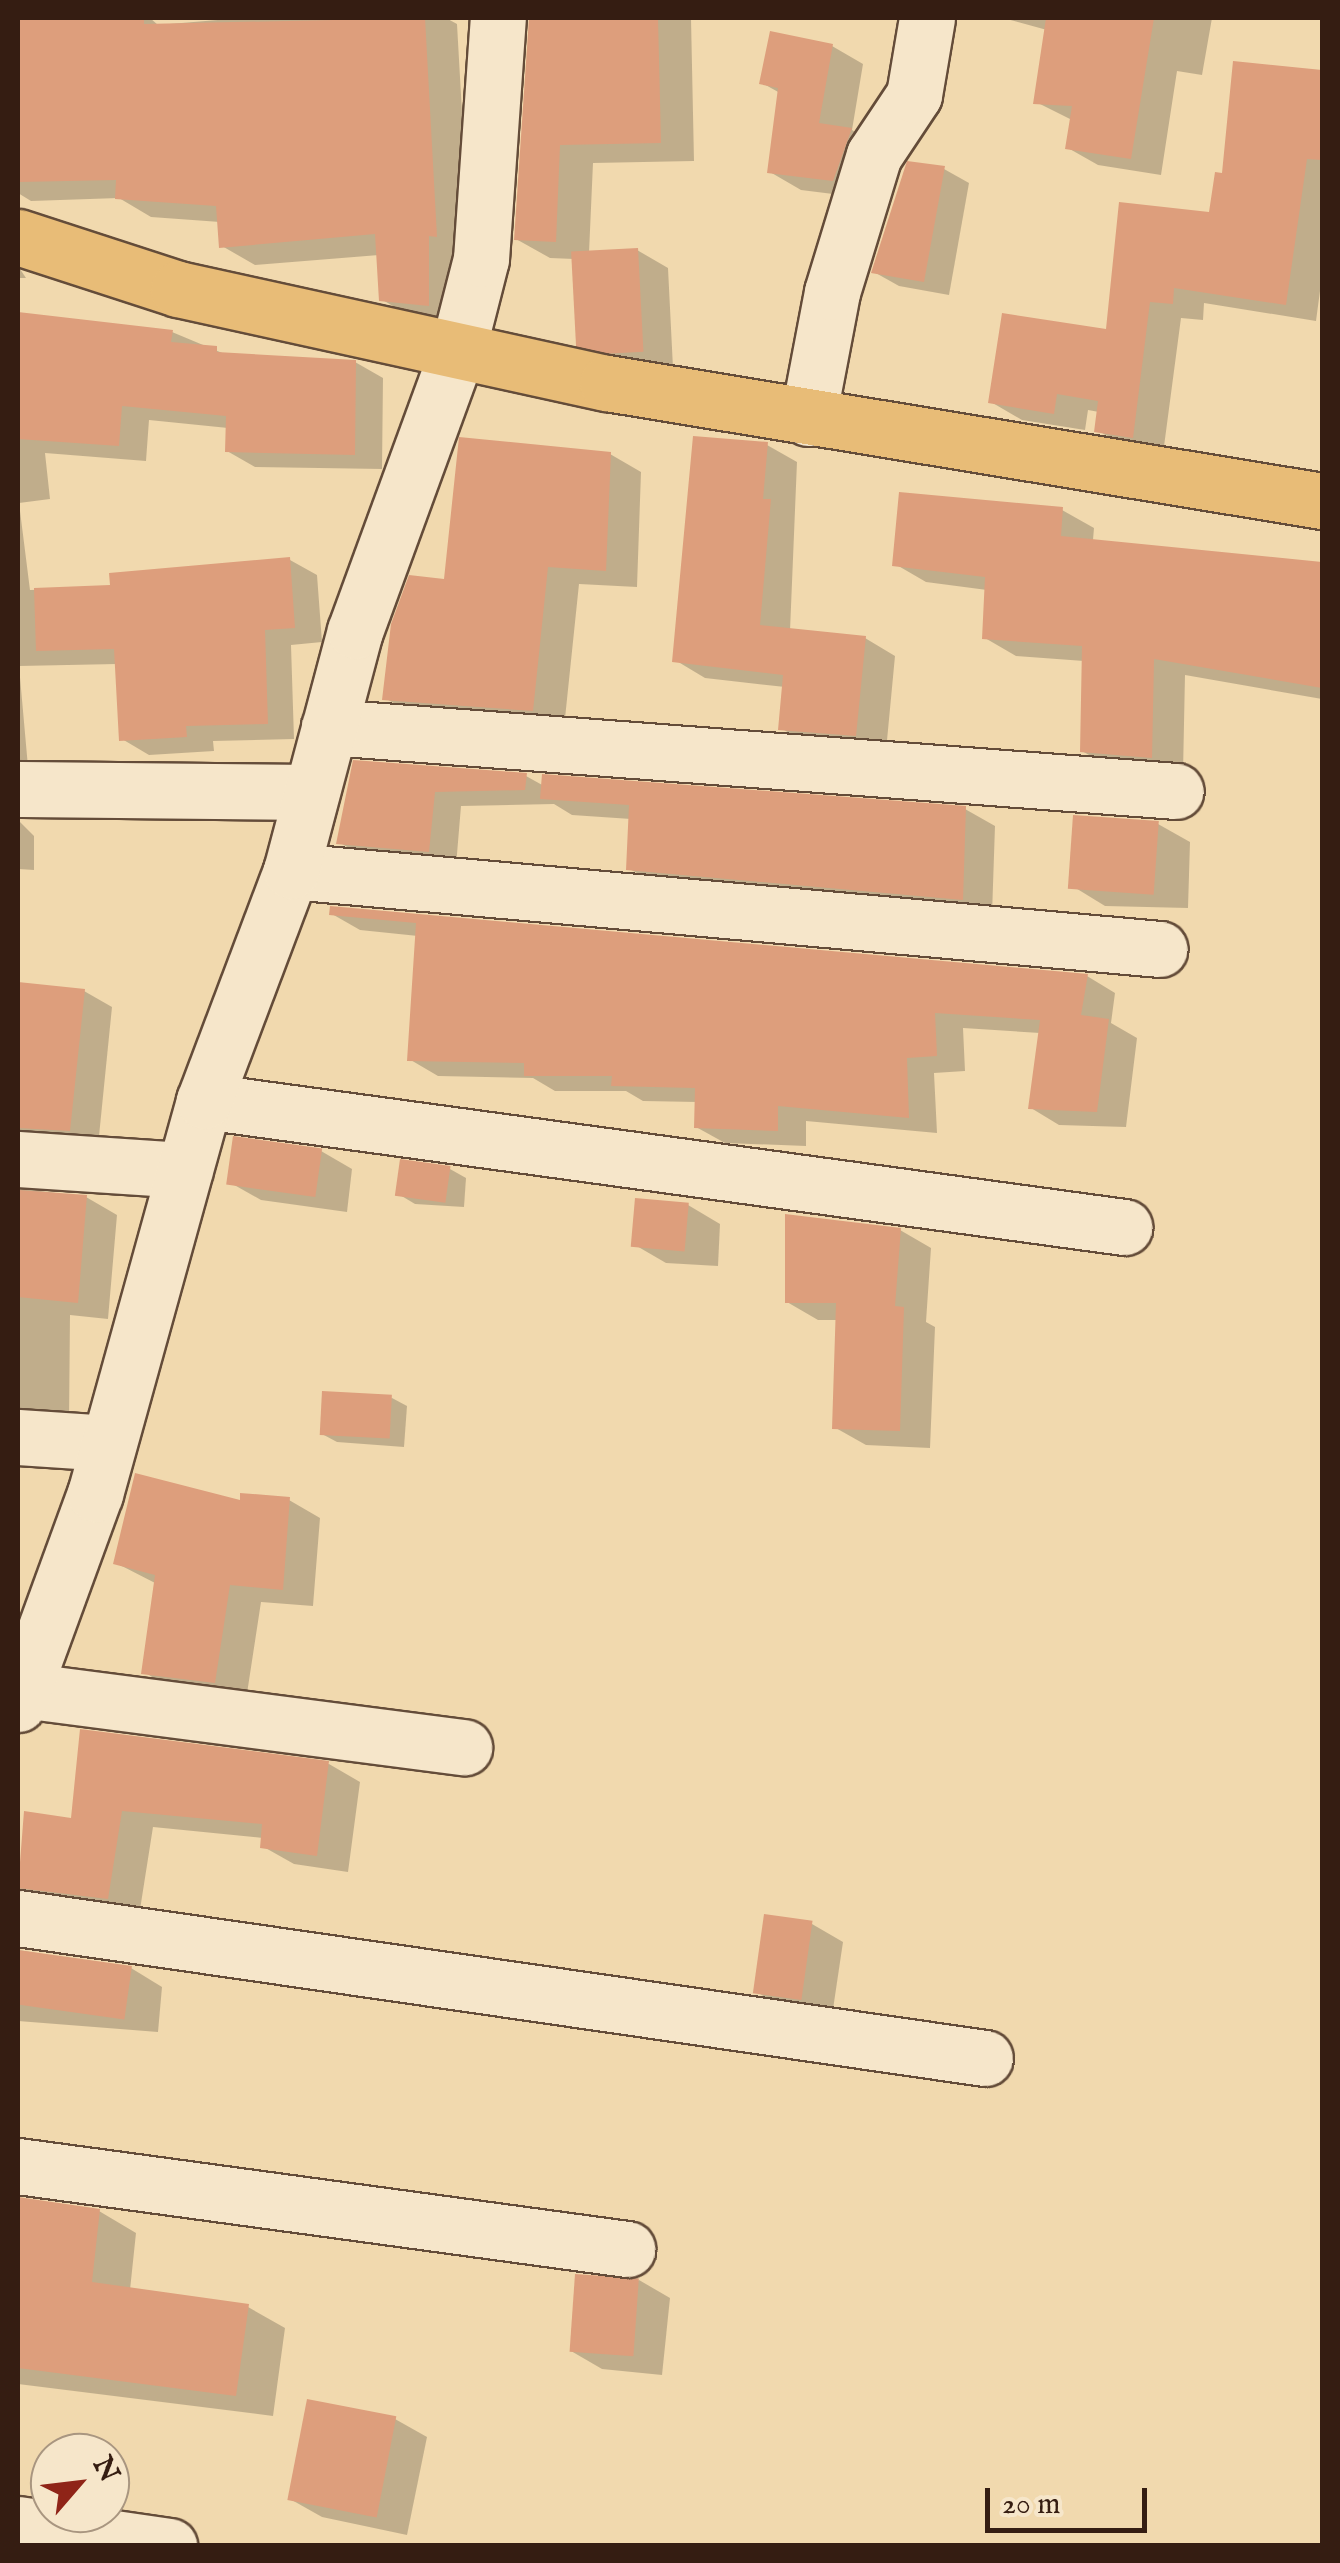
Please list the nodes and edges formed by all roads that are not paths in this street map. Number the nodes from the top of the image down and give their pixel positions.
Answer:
1 (498, 18) edge
2 (927, 18) edge
3 (18, 236) edge
4 (458, 349) junction
5 (808, 418) junction
6 (1322, 501) edge
7 (330, 727) junction
8 (18, 789) edge
9 (1176, 790) dead end
10 (308, 792) junction
11 (291, 871) junction
12 (1160, 949) dead end
13 (204, 1101) junction
14 (18, 1158) edge
15 (184, 1170) junction
16 (1124, 1227) dead end
17 (18, 1437) edge
18 (108, 1443) junction
19 (20, 1697) edge
20 (464, 1747) dead end
21 (18, 1918) edge
22 (984, 2058) dead end
23 (18, 2166) edge
24 (627, 2249) dead end
25 (18, 2524) edge
26 (170, 2546) edge

1 - 4 street
2 - 5 street
3 - 4 main road
4 - 5 main road
4 - 7 street
5 - 6 main road
7 - 9 street
7 - 10 street
8 - 10 street
10 - 11 street
11 - 12 street
11 - 13 street
13 - 15 street
13 - 16 street
14 - 15 street
15 - 18 street
17 - 18 street
18 - 19 street
19 - 20 street
21 - 22 street
23 - 24 street
25 - 26 street

